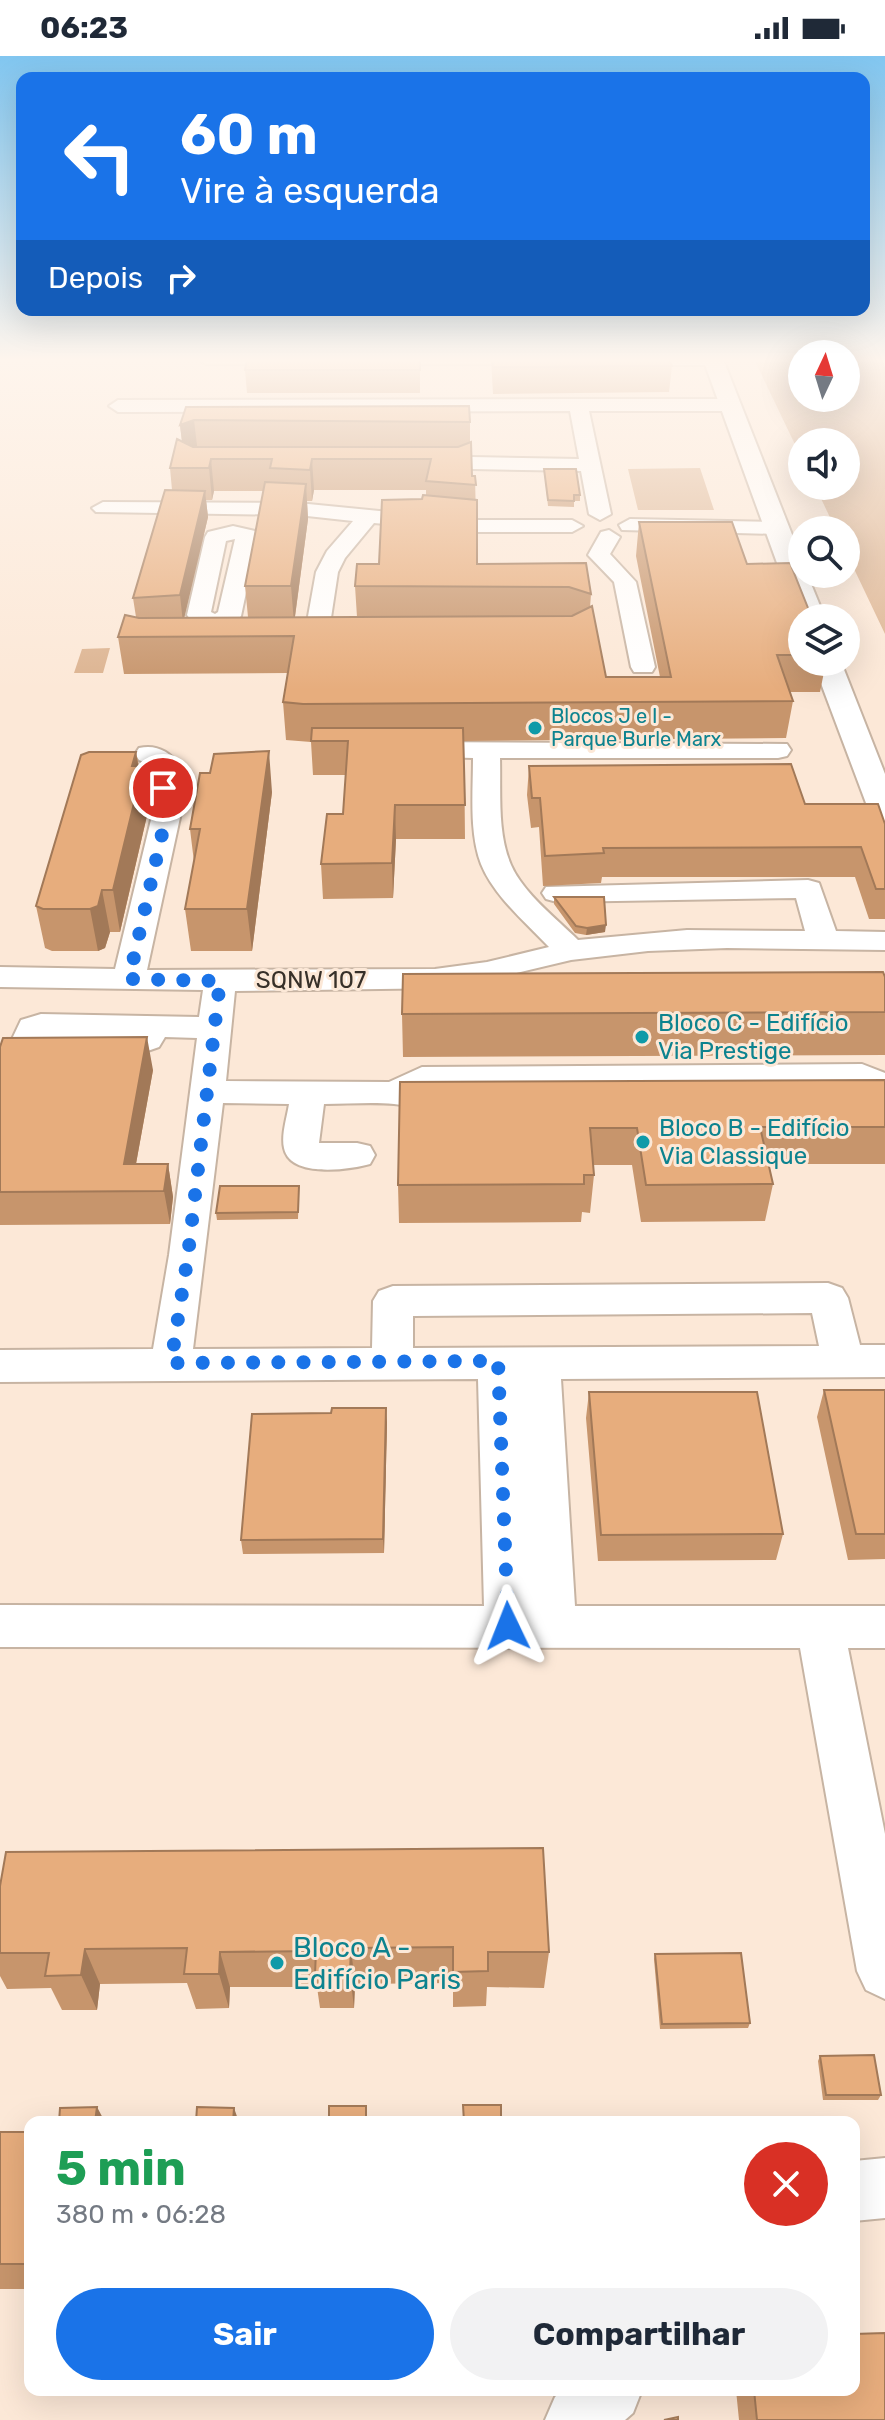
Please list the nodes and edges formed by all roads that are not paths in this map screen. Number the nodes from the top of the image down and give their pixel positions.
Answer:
1 (591, 469) edge
2 (755, 469) edge
3 (103, 508) dead end
4 (246, 509) junction
5 (600, 514) junction
6 (368, 517) junction
7 (630, 525) junction
8 (572, 526) junction
9 (778, 528) junction
10 (233, 532) dead end
11 (609, 537) junction
12 (806, 604) edge
13 (178, 633) edge
14 (285, 638) edge
15 (316, 638) junction
16 (347, 638) edge
17 (222, 640) edge
18 (643, 667) dead end
19 (832, 676) edge
20 (392, 750) edge
21 (486, 750) junction
22 (778, 750) dead end
23 (148, 754) dead end
24 (885, 811) edge
25 (557, 893) dead end
26 (823, 941) junction
27 (885, 941) edge
28 (571, 951) junction
29 (0, 977) edge
30 (129, 979) junction
31 (220, 981) junction
32 (151, 1027) dead end
33 (214, 1028) junction
34 (206, 1092) junction
35 (308, 1093) junction
36 (395, 1093) junction
37 (357, 1155) dead end
38 (518, 1361) junction
39 (843, 1361) junction
40 (885, 1361) edge
41 (171, 1363) junction
42 (392, 1363) junction
43 (0, 1366) edge
44 (0, 1626) edge
45 (530, 1626) junction
46 (820, 1627) junction
47 (885, 1627) edge
48 (885, 1971) edge
49 (885, 2188) edge
50 (860, 2190) edge
51 (604, 2396) edge
52 (578, 2420) edge

1 - 5 street
2 - 9 main road
3 - 4 street
4 - 6 street
4 - 10 street
5 - 7 street
5 - 8 street
6 - 8 street
6 - 15 street
7 - 9 street
7 - 11 street
8 - 11 street
9 - 12 main road
11 - 18 street
13 - 17 street
14 - 15 street
15 - 16 street
19 - 24 main road
20 - 21 street
21 - 22 street
21 - 28 street
23 - 30 street
25 - 26 street
26 - 27 street, SQNW 107
26 - 28 street, SQNW 107
28 - 31 street, SQNW 107
29 - 30 street, SQNW 107
30 - 31 street, SQNW 107
31 - 33 street
32 - 33 street
33 - 34 street
34 - 35 street
34 - 41 street
35 - 36 street
35 - 37 street
36 - 36 street
38 - 39 street
38 - 42 street
38 - 45 street
39 - 40 street
39 - 42 street
41 - 42 street
41 - 43 street
44 - 45 street
45 - 46 street
46 - 47 street
46 - 48 street
49 - 50 street
51 - 52 street

